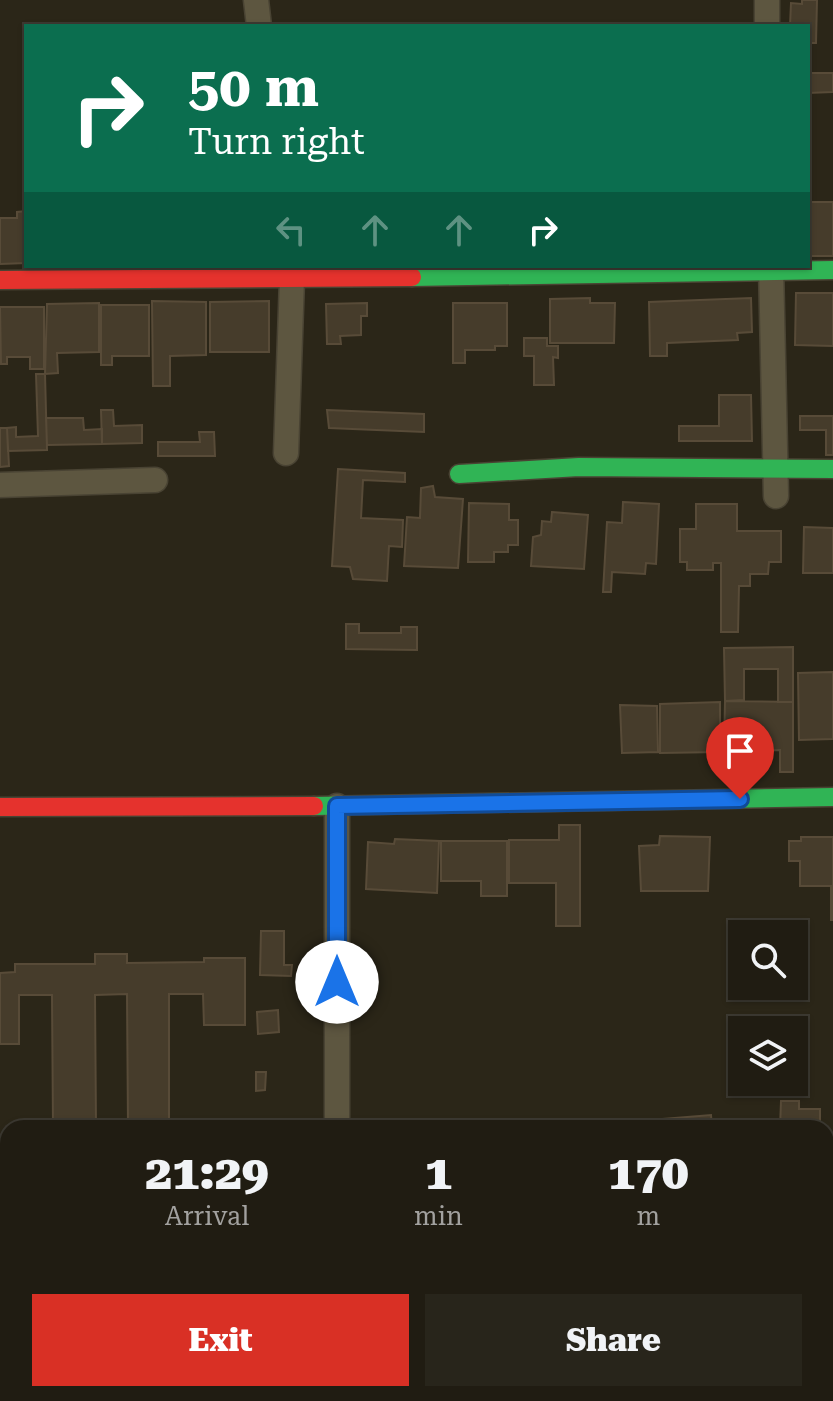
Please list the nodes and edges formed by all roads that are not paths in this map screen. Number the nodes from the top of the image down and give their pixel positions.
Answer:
1 (256, 0) edge
2 (767, 0) edge
3 (259, 24) edge
4 (767, 24) edge
5 (771, 268) edge
6 (833, 270) edge
7 (291, 273) edge
8 (0, 280) edge
9 (286, 453) dead end
10 (775, 467) junction
11 (833, 469) edge
12 (459, 474) dead end
13 (155, 480) dead end
14 (0, 485) edge
15 (776, 496) dead end
16 (833, 797) edge
17 (337, 806) junction
18 (0, 807) edge
19 (337, 1120) edge

1 - 3 street
2 - 4 street
5 - 6 street
5 - 7 street
5 - 10 street
7 - 8 street
7 - 9 street
10 - 11 street
10 - 12 street
10 - 15 street
13 - 14 street
16 - 17 street
17 - 18 street
17 - 19 street

